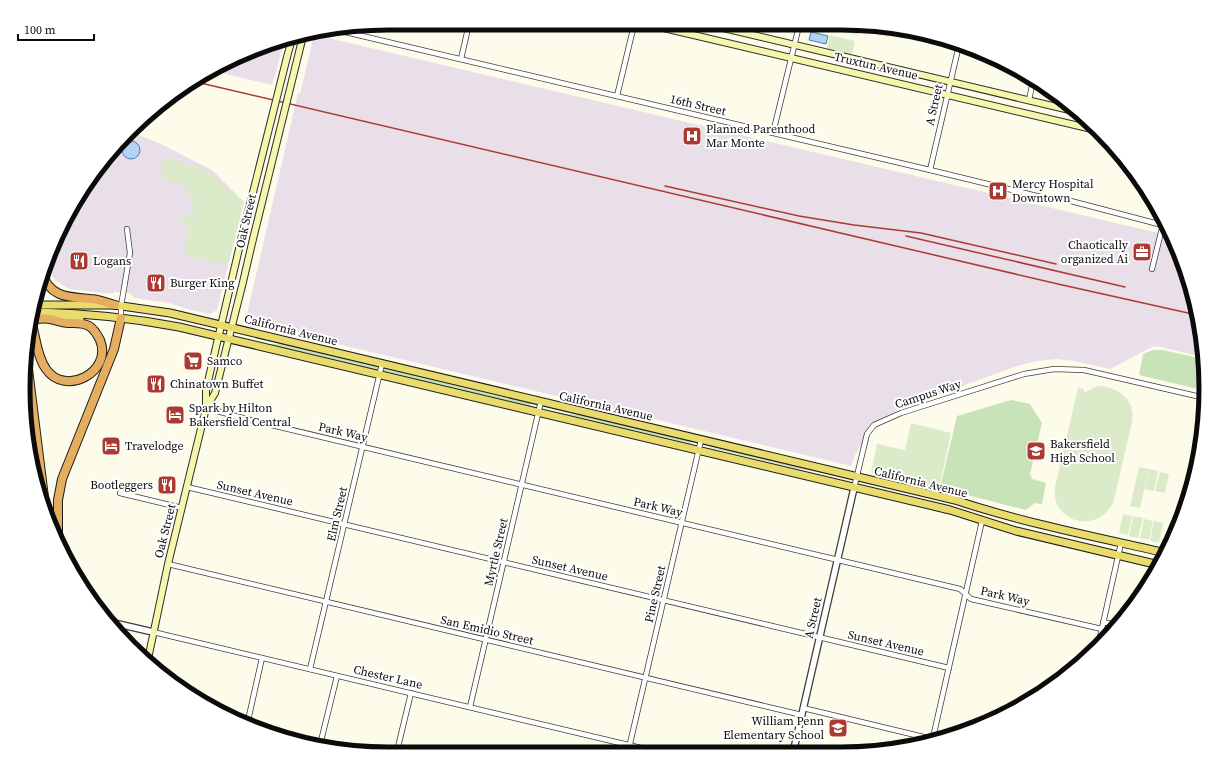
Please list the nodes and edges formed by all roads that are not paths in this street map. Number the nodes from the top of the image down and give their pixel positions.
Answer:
1 (467, 30) edge
2 (633, 30) edge
3 (672, 30) edge
4 (731, 30) edge
5 (798, 30) edge
6 (347, 33) edge
7 (302, 41) edge
8 (291, 44) edge
9 (794, 45) junction
10 (958, 50) edge
11 (791, 58) junction
12 (460, 59) junction
13 (950, 82) junction
14 (1032, 85) edge
15 (948, 95) junction
16 (617, 96) junction
17 (1029, 100) junction
18 (1065, 109) edge
19 (1084, 126) edge
20 (773, 133) junction
21 (930, 170) junction
22 (1158, 223) edge
23 (127, 229) dead end
24 (1162, 231) edge
25 (1152, 269) dead end
26 (46, 282) edge
27 (40, 304) edge
28 (118, 306) junction
29 (38, 312) edge
30 (102, 316) junction
31 (121, 318) junction
32 (37, 319) edge
33 (49, 319) junction
34 (221, 325) junction
35 (232, 327) junction
36 (34, 333) edge
37 (218, 336) junction
38 (229, 339) junction
39 (382, 364) junction
40 (380, 375) junction
41 (30, 381) edge
42 (1199, 397) edge
43 (541, 402) junction
44 (206, 408) junction
45 (538, 413) junction
46 (701, 440) junction
47 (363, 446) junction
48 (698, 451) junction
49 (856, 477) junction
50 (42, 482) edge
51 (523, 485) junction
52 (187, 487) junction
53 (854, 488) junction
54 (120, 493) dead end
55 (182, 508) junction
56 (982, 521) junction
57 (682, 523) junction
58 (345, 524) junction
59 (58, 528) edge
60 (1121, 542) junction
61 (1160, 551) edge
62 (1118, 556) junction
63 (838, 560) junction
64 (504, 562) junction
65 (168, 564) junction
66 (1153, 564) edge
67 (965, 594) junction
68 (664, 600) junction
69 (326, 602) junction
70 (1104, 622) junction
71 (118, 624) edge
72 (1111, 624) edge
73 (1102, 629) junction
74 (153, 632) junction
75 (1101, 635) edge
76 (820, 638) junction
77 (486, 640) junction
78 (149, 655) edge
79 (262, 658) junction
80 (949, 668) junction
81 (310, 669) junction
82 (337, 676) junction
83 (646, 678) junction
84 (411, 693) junction
85 (470, 707) junction
86 (804, 708) junction
87 (802, 715) junction
88 (248, 719) edge
89 (933, 735) edge
90 (922, 737) edge
91 (321, 740) edge
92 (630, 746) junction
93 (398, 747) edge
94 (635, 747) edge
95 (794, 747) edge

1 - 12 street
2 - 16 street
3 - 11 main road, Truxtun Avenue
4 - 9 main road, Truxtun Avenue
5 - 9 street
6 - 12 street, 16th Street
7 - 35 main road, Oak Street, bridge
8 - 34 main road, Oak Street, bridge
9 - 11 street
9 - 13 main road, Truxtun Avenue
10 - 13 street, A Street
11 - 15 main road, Truxtun Avenue
11 - 20 street
12 - 16 street, 16th Street
13 - 15 street, A Street
13 - 17 main road, Truxtun Avenue
14 - 17 street
15 - 19 main road, Truxtun Avenue
15 - 21 street, A Street
16 - 20 street, 16th Street
17 - 18 main road, Truxtun Avenue
20 - 21 street, 16th Street
21 - 22 street, 16th Street
23 - 28 street
24 - 25 street
26 - 28 highway
27 - 28 main road, California Avenue
28 - 31 street
28 - 34 main road, California Avenue
29 - 30 main road, California Avenue
30 - 31 main road, California Avenue
30 - 33 main road
31 - 37 main road, California Avenue
31 - 59 highway
32 - 33 highway
33 - 36 highway
34 - 35 main road, California Avenue
34 - 37 main road, Oak Street
35 - 38 main road, Oak Street
35 - 39 main road, California Avenue
37 - 38 main road, California Avenue
37 - 44 main road, Oak Street
38 - 40 main road, California Avenue
38 - 44 main road, Oak Street
39 - 40 street, Elm Street
39 - 43 main road, California Avenue
40 - 45 main road, California Avenue
40 - 47 street, Elm Street
41 - 50 highway
42 - 49 street, Campus Way
43 - 45 street, Myrtle Street
43 - 46 main road, California Avenue
44 - 47 street, Park Way
44 - 52 main road, Oak Street
45 - 48 main road, California Avenue
45 - 51 street, Myrtle Street
46 - 48 street, Pine Street
46 - 49 main road, California Avenue
47 - 51 street, Park Way
47 - 58 street, Elm Street
48 - 53 main road, California Avenue
48 - 57 street, Pine Street
49 - 53 street, Campus Way
49 - 60 main road, California Avenue
51 - 57 street, Park Way
51 - 64 street, Myrtle Street
52 - 55 main road, Oak Street
52 - 58 street, Sunset Avenue
53 - 56 main road, California Avenue
53 - 63 street, A Street
54 - 55 street
55 - 65 main road, Oak Street
56 - 62 main road, California Avenue
56 - 67 street
57 - 63 street, Park Way
57 - 68 street, Pine Street
58 - 64 street, Sunset Avenue
58 - 69 street, Elm Street
60 - 61 main road, California Avenue
60 - 62 street
62 - 66 main road, California Avenue
62 - 70 street
63 - 67 street, Park Way
63 - 76 street, A Street
64 - 68 street, Sunset Avenue
64 - 77 street, Myrtle Street
65 - 69 street, San Emidio Street
65 - 74 main road, Oak Street
67 - 73 street, Park Way
67 - 80 street
68 - 76 street, Sunset Avenue
68 - 83 street, Pine Street
69 - 77 street, San Emidio Street
69 - 81 street, Elm Street
70 - 72 street
70 - 73 street
71 - 74 street, Chester Lane
73 - 75 street
74 - 78 main road, Oak Street
74 - 79 street, Chester Lane
76 - 80 street, Sunset Avenue
76 - 86 street, A Street
77 - 83 street, San Emidio Street
77 - 85 street, Myrtle Street
79 - 81 street, Chester Lane
79 - 88 street
80 - 89 street
81 - 82 street, Chester Lane
82 - 84 street, Chester Lane
82 - 91 street
83 - 87 street, San Emidio Street
83 - 92 street, Pine Street
84 - 85 street, Chester Lane
84 - 93 street
85 - 92 street, Chester Lane
86 - 87 street, A Street
86 - 90 street
87 - 95 street, A Street
92 - 94 street, Chester Lane

